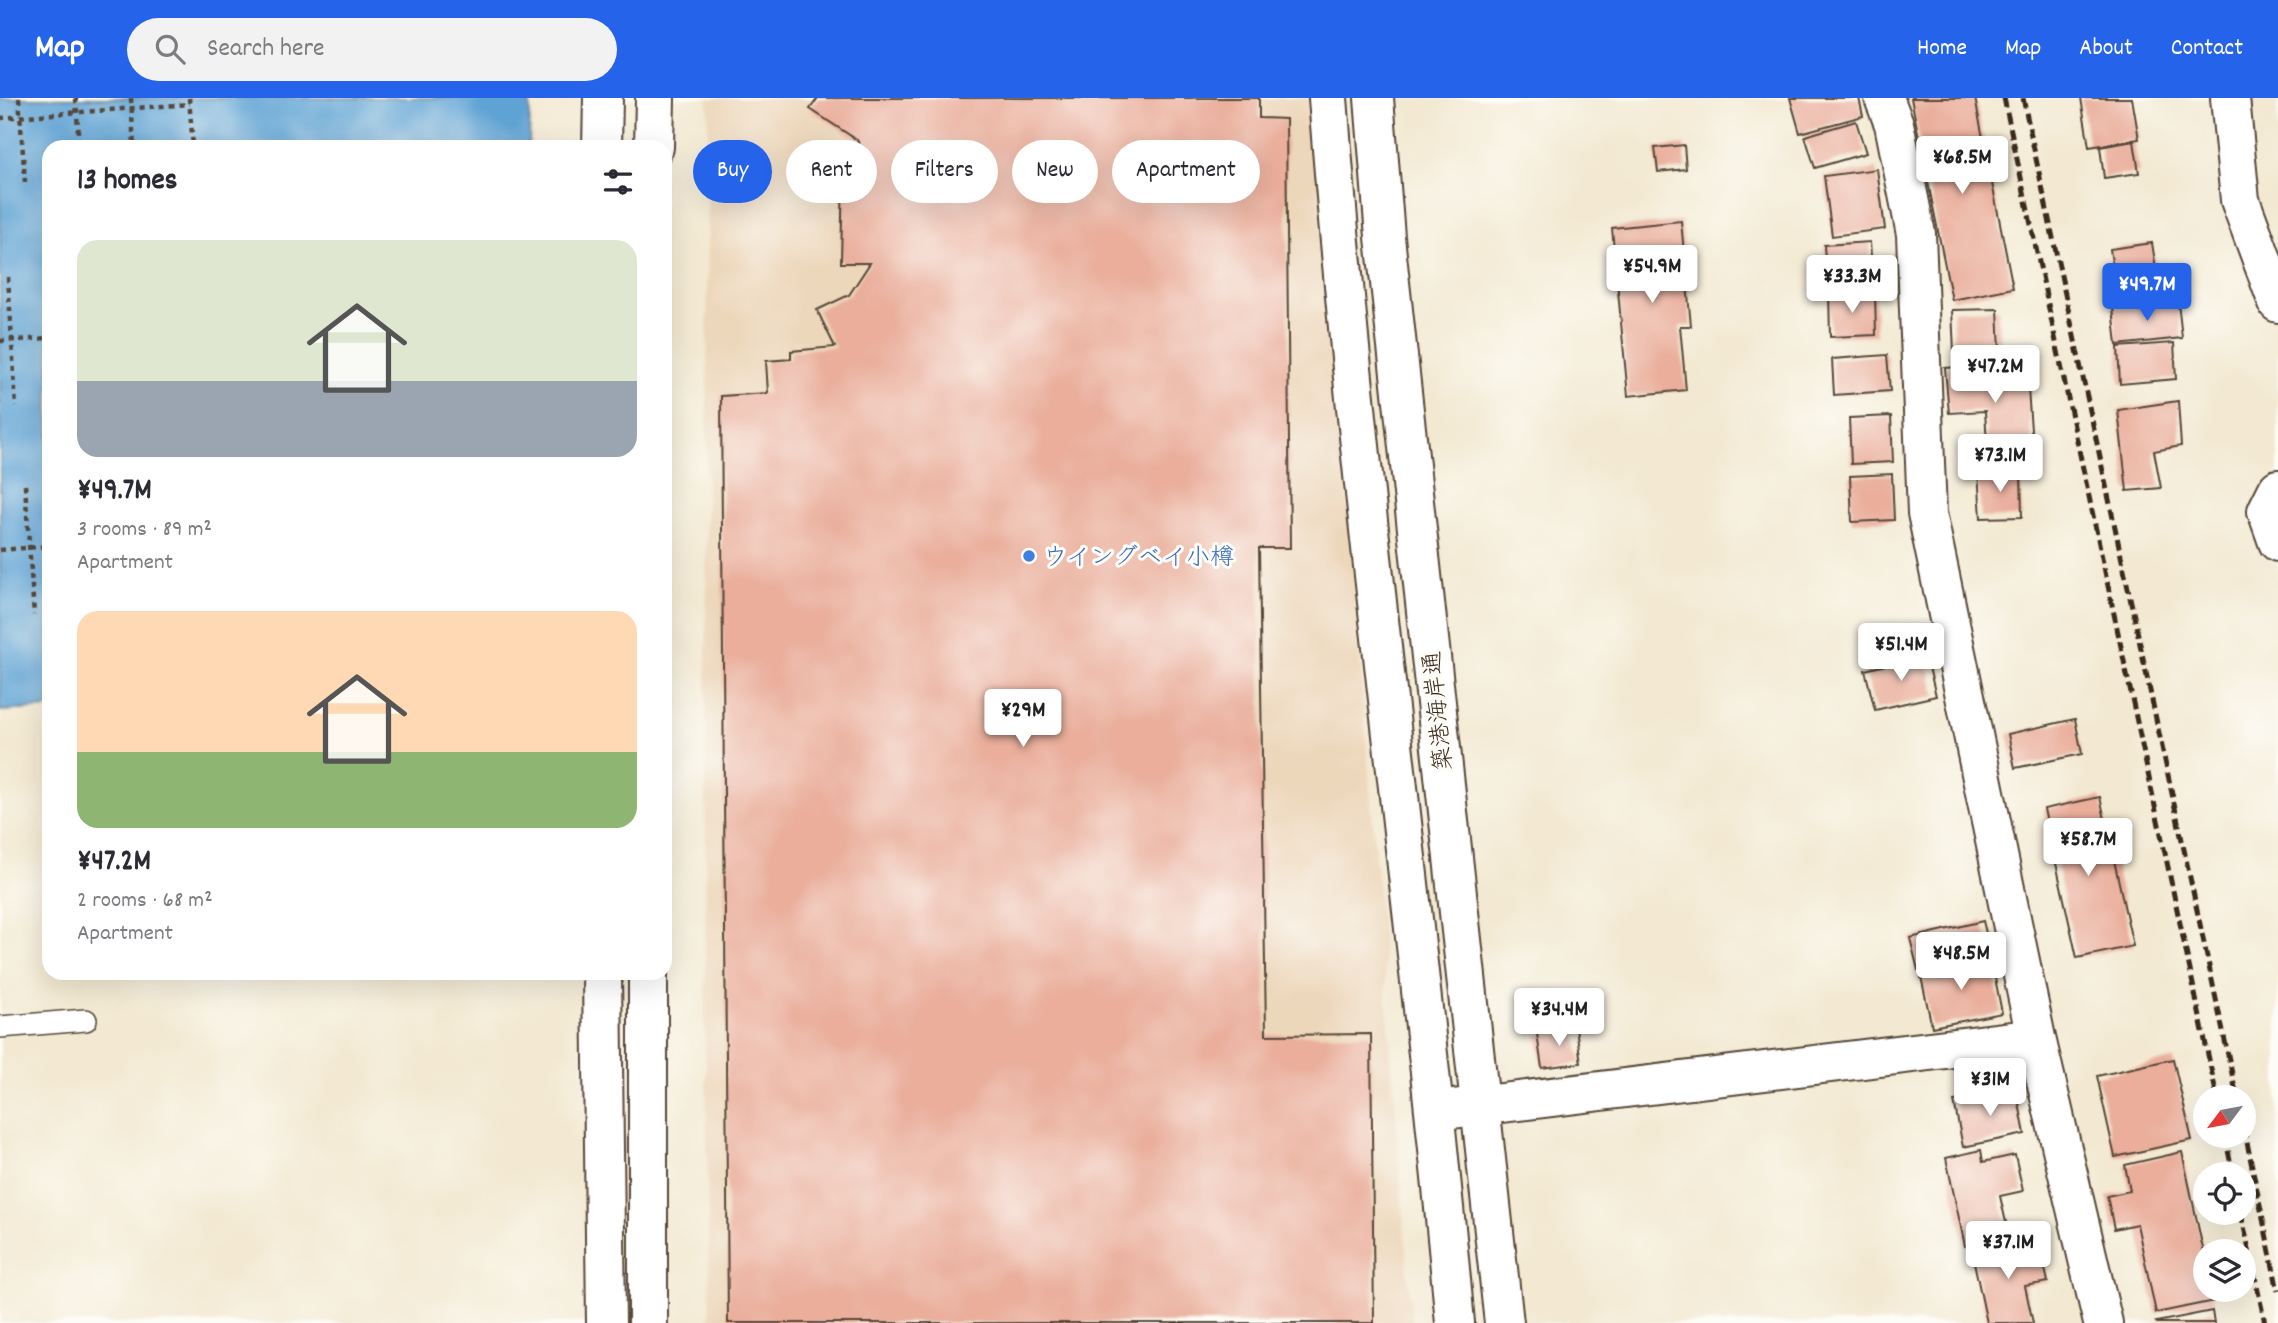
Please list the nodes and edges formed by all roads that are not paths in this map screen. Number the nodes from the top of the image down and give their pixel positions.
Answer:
1 (603, 98) edge
2 (655, 98) edge
3 (1328, 98) edge
4 (1374, 98) edge
5 (1884, 98) edge
6 (2230, 98) edge
7 (602, 140) edge
8 (654, 140) edge
9 (2278, 303) edge
10 (2278, 489) edge
11 (2278, 542) edge
12 (602, 980) edge
13 (648, 980) edge
14 (86, 1020) dead end
15 (0, 1027) edge
16 (2036, 1038) junction
17 (1482, 1106) junction
18 (1436, 1111) junction
19 (606, 1323) edge
20 (648, 1323) edge
21 (1455, 1323) edge
22 (1504, 1323) edge
23 (2103, 1323) edge

1 - 7 street
2 - 8 street
3 - 18 street, 築港海岸通
4 - 17 street, 築港海岸通
5 - 16 street
6 - 9 street
10 - 11 street
12 - 19 street
13 - 20 street
14 - 15 lane
16 - 17 street
16 - 23 street
17 - 18 street
17 - 22 street, 築港海岸通
18 - 21 street, 築港海岸通

